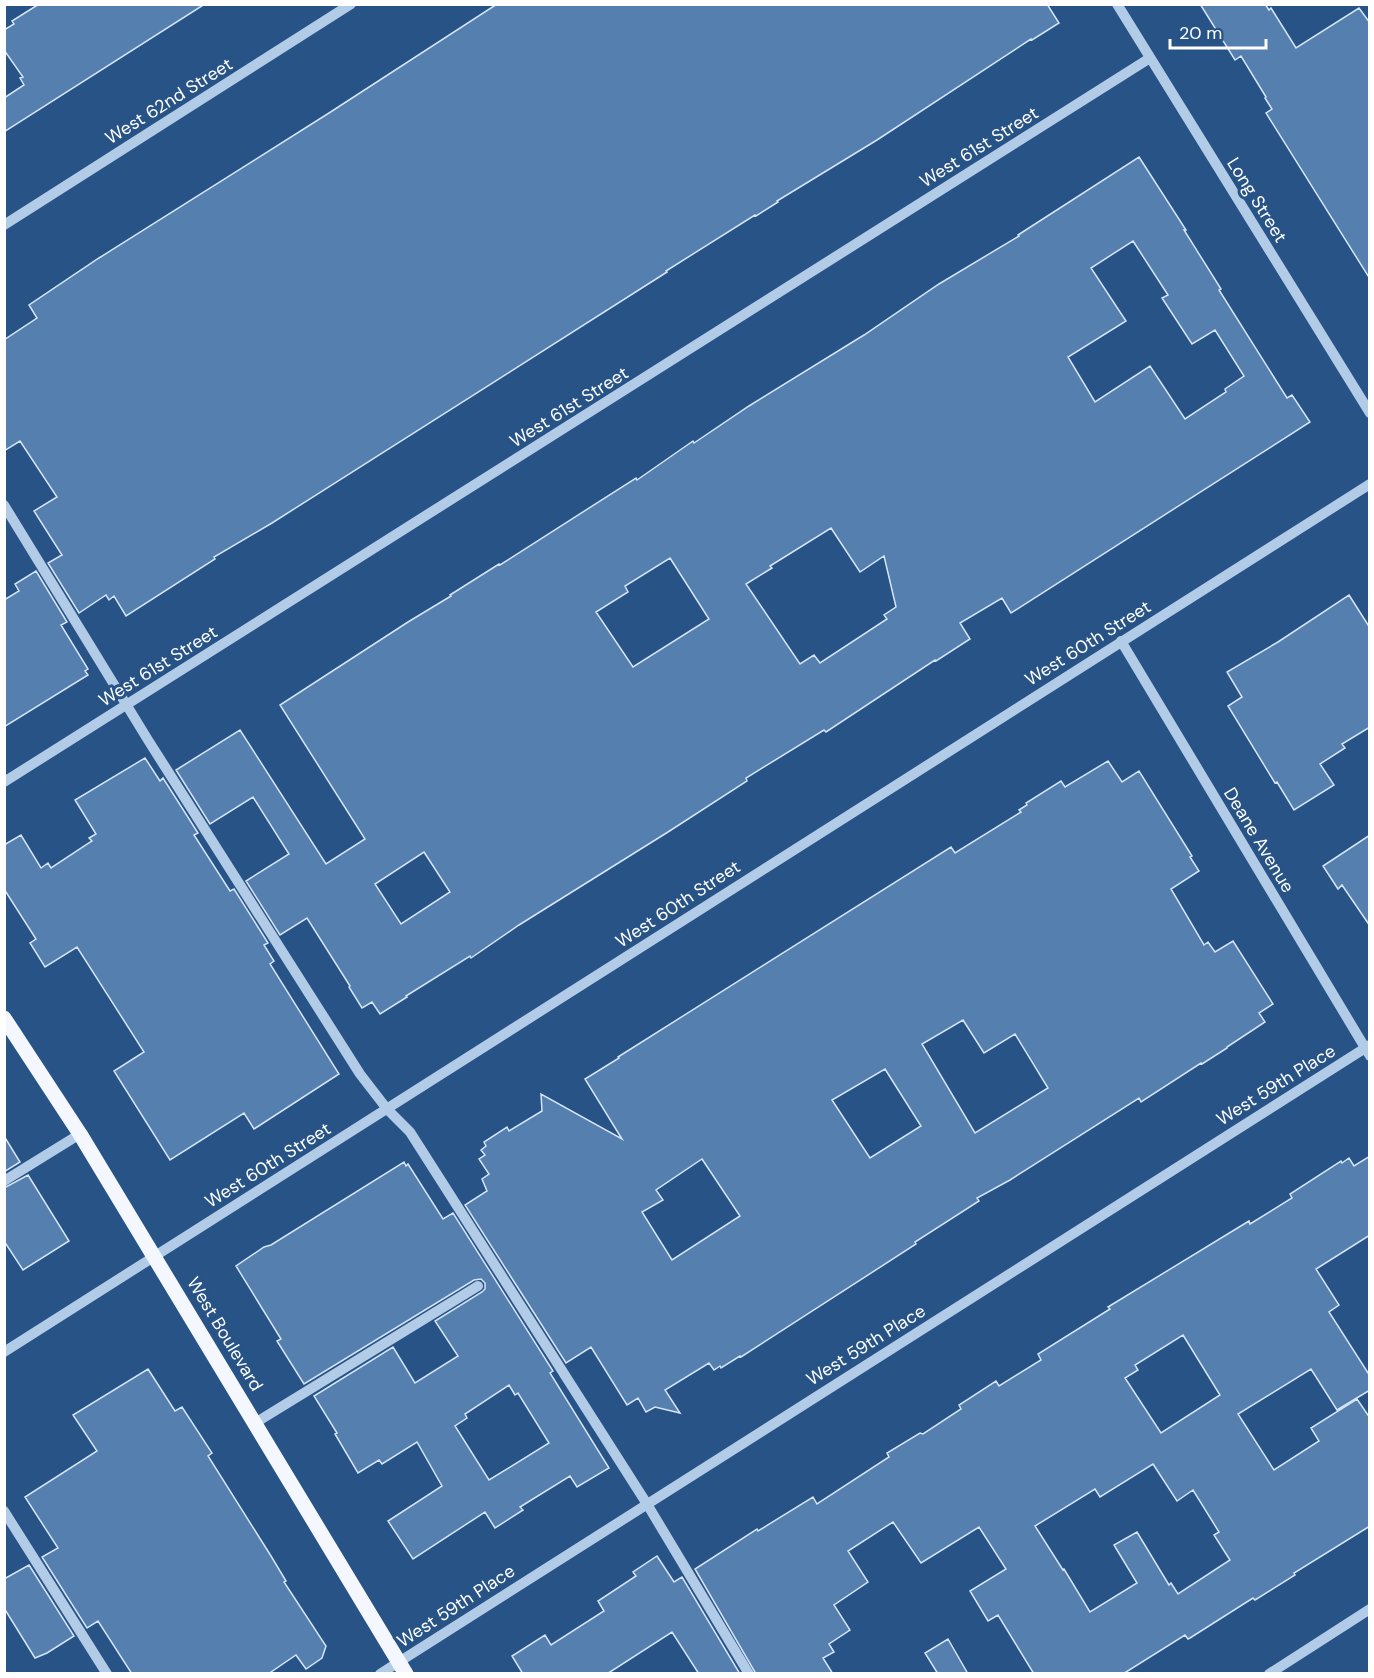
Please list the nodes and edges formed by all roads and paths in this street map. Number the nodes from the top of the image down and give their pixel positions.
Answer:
1 (351, 4) edge
2 (1117, 4) edge
3 (1150, 58) junction
4 (4, 225) edge
5 (1370, 413) edge
6 (1370, 484) edge
7 (4, 505) edge
8 (1121, 641) junction
9 (127, 705) junction
10 (4, 783) edge
11 (4, 1018) edge
12 (1368, 1050) edge
13 (387, 1109) junction
14 (80, 1134) junction
15 (4, 1181) edge
16 (155, 1256) junction
17 (478, 1286) dead end
18 (4, 1352) edge
19 (255, 1423) junction
20 (647, 1504) junction
21 (4, 1511) edge
22 (1370, 1609) edge
23 (402, 1668) edge
24 (107, 1674) edge
25 (380, 1674) edge
26 (749, 1674) edge
27 (1269, 1674) edge

1 - 4 street, West 62nd Street
2 - 3 street, Long Street
3 - 5 street, Long Street
3 - 9 street, West 61st Street
6 - 8 street, West 60th Street
7 - 9 street
8 - 12 street, Deane Avenue
8 - 13 street, West 60th Street
9 - 10 street, West 61st Street
9 - 13 street
11 - 14 main road, West Boulevard
12 - 20 street, West 59th Place
13 - 16 street, West 60th Street
13 - 20 street
14 - 15 street
14 - 16 main road, West Boulevard
16 - 18 street, West 60th Street
16 - 19 main road, West Boulevard
17 - 19 street
19 - 23 main road, West Boulevard
20 - 23 street, West 59th Place
20 - 26 street
21 - 24 street
22 - 27 street
23 - 25 street, West 59th Place

